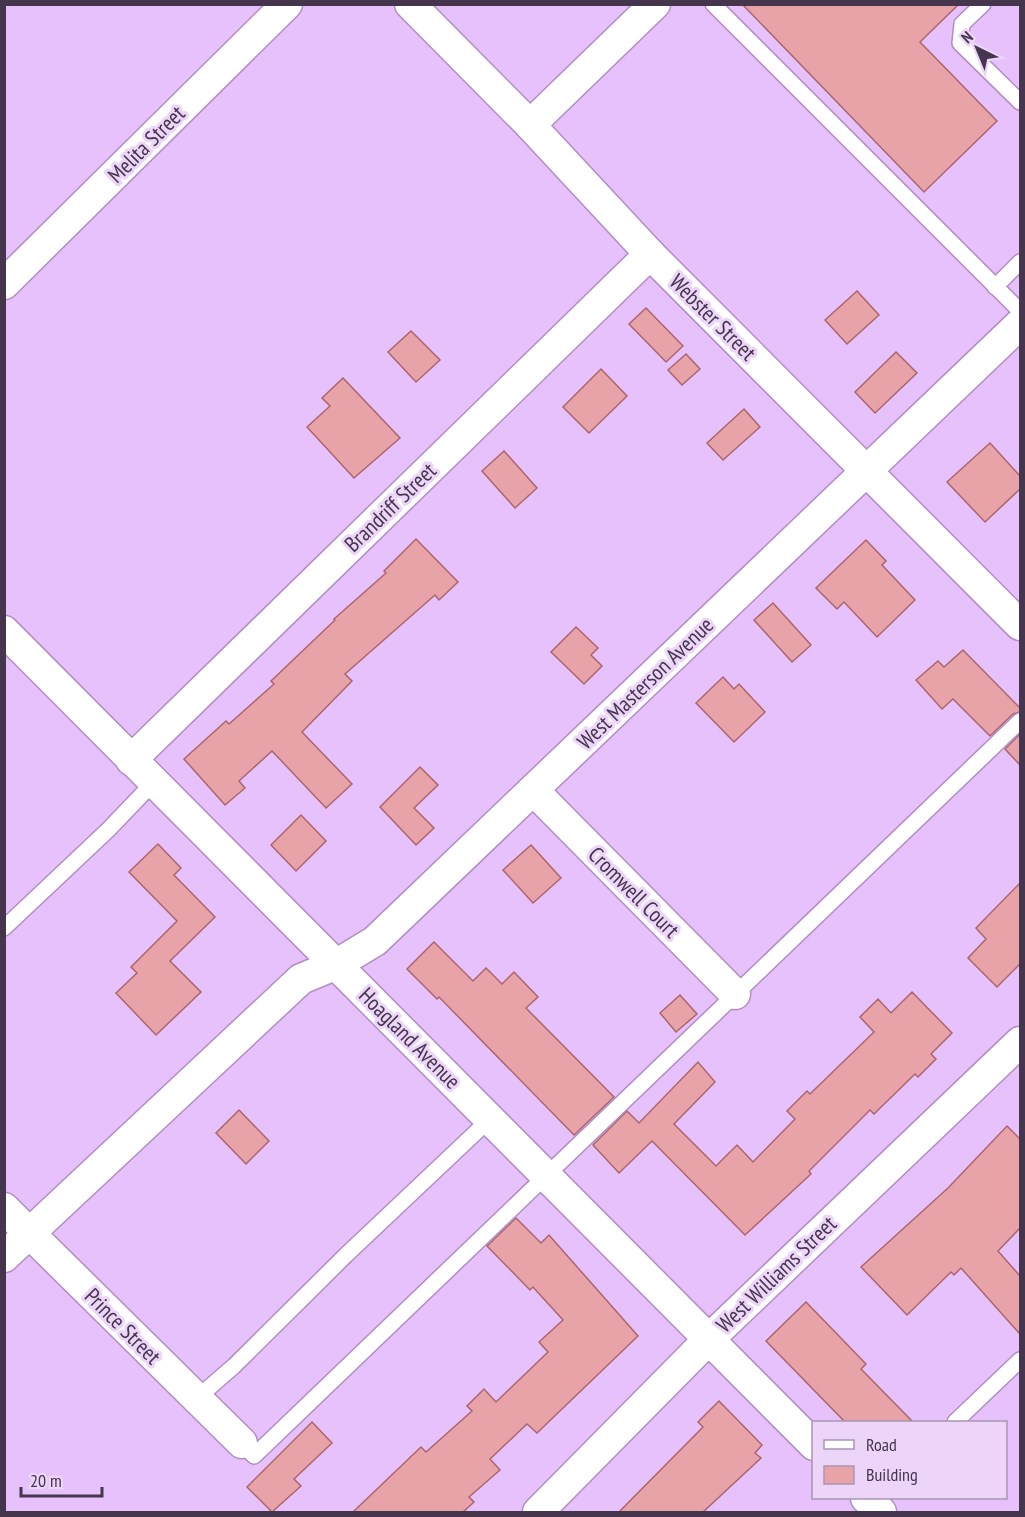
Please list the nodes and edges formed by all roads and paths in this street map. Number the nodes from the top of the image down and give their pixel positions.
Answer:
1 (287, 4) edge
2 (410, 4) edge
3 (656, 4) edge
4 (713, 4) edge
5 (983, 4) edge
6 (1020, 102) edge
7 (530, 125) junction
8 (650, 254) junction
9 (1020, 262) edge
10 (4, 284) edge
11 (996, 288) junction
12 (1020, 311) edge
13 (1020, 324) edge
14 (866, 471) junction
15 (1020, 625) edge
16 (4, 631) edge
17 (1020, 721) edge
18 (131, 760) junction
19 (154, 783) junction
20 (533, 790) junction
21 (4, 928) edge
22 (337, 964) junction
23 (735, 994) junction
24 (1020, 1042) edge
25 (490, 1119) junction
26 (547, 1176) junction
27 (4, 1208) edge
28 (29, 1234) junction
29 (4, 1257) edge
30 (708, 1340) junction
31 (1020, 1360) edge
32 (196, 1399) junction
33 (956, 1421) edge
34 (242, 1443) joint
35 (812, 1444) edge
36 (538, 1512) edge

1 - 10 street, Melita Street
2 - 7 street, Webster Street
3 - 7 street
4 - 11 lane
5 - 6 lane
7 - 8 street, Webster Street
8 - 14 street, Webster Street
8 - 18 street, Brandriff Street
9 - 11 lane
11 - 12 lane
13 - 14 street, West Masterson Avenue
14 - 15 street, Webster Street
14 - 20 street, West Masterson Avenue
16 - 18 street, Hoagland Avenue
17 - 23 lane
18 - 19 street, Hoagland Avenue
19 - 21 lane
19 - 22 street, Hoagland Avenue
20 - 22 street, West Masterson Avenue
20 - 23 street, Cromwell Court
22 - 25 street, Hoagland Avenue
22 - 28 street, West Masterson Avenue
23 - 26 lane
24 - 30 street, West Williams Street
25 - 26 street, Hoagland Avenue
25 - 32 lane
26 - 30 street, Hoagland Avenue
26 - 34 lane
27 - 28 street, Prince Street
28 - 29 street
28 - 32 street, Prince Street
30 - 35 street, Hoagland Avenue
30 - 36 street, West Williams Street
31 - 33 lane
32 - 34 street, Prince Street

